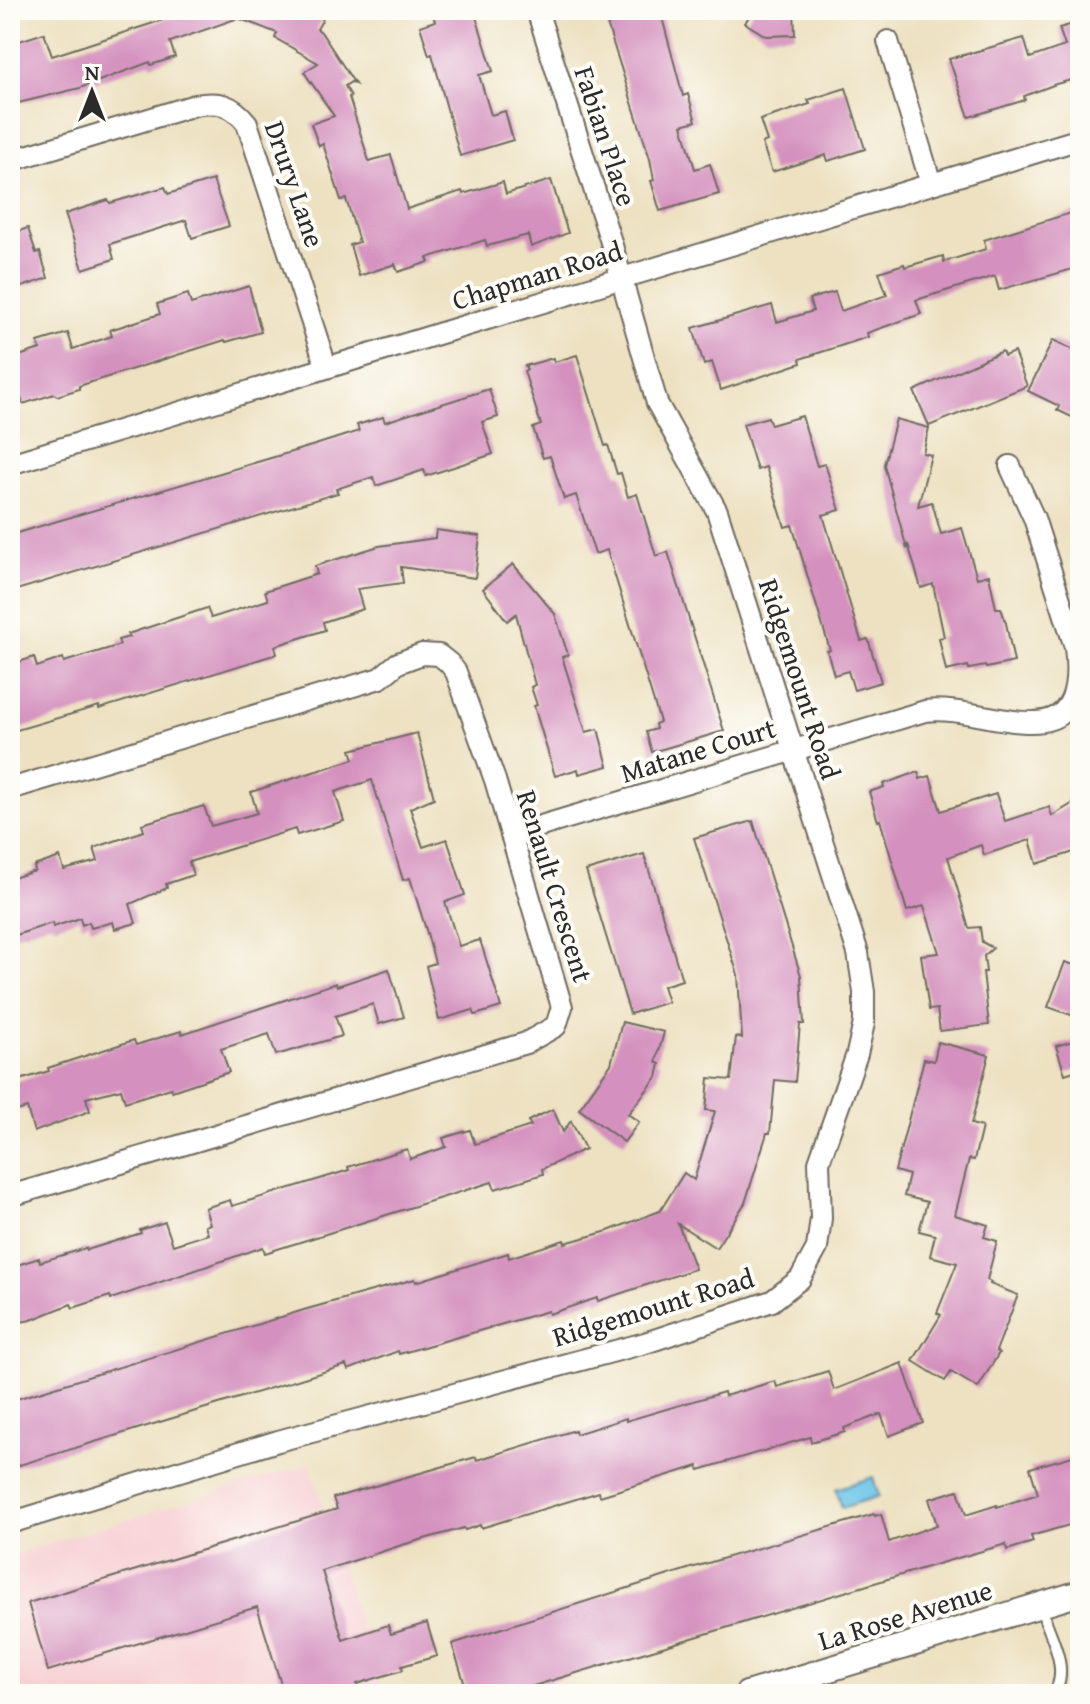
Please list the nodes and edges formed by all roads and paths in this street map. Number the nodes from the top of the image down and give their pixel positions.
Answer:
1 (537, 10) edge
2 (888, 41) dead end
3 (1080, 139) edge
4 (10, 161) edge
5 (931, 184) junction
6 (620, 279) junction
7 (326, 366) junction
8 (10, 464) edge
9 (1010, 466) dead end
10 (793, 751) junction
11 (10, 789) edge
12 (511, 835) junction
13 (10, 1196) edge
14 (10, 1523) edge
15 (1080, 1593) edge
16 (1040, 1605) junction
17 (790, 1688) edge
18 (747, 1694) edge
19 (1053, 1694) edge

1 - 6 street, Fabian Place
2 - 5 street
3 - 5 street, Chapman Road
4 - 7 street, Drury Lane
5 - 6 street, Chapman Road
6 - 7 street, Chapman Road
6 - 10 street, Ridgemount Road
7 - 8 street, Chapman Road
9 - 10 street, Matane Court
10 - 12 street, Matane Court
10 - 14 street, Ridgemount Road
11 - 12 street, Renault Crescent
12 - 13 street, Renault Crescent
15 - 16 street, La Rose Avenue
16 - 17 street, La Rose Avenue
16 - 19 lane
17 - 18 street, La Rose Avenue

